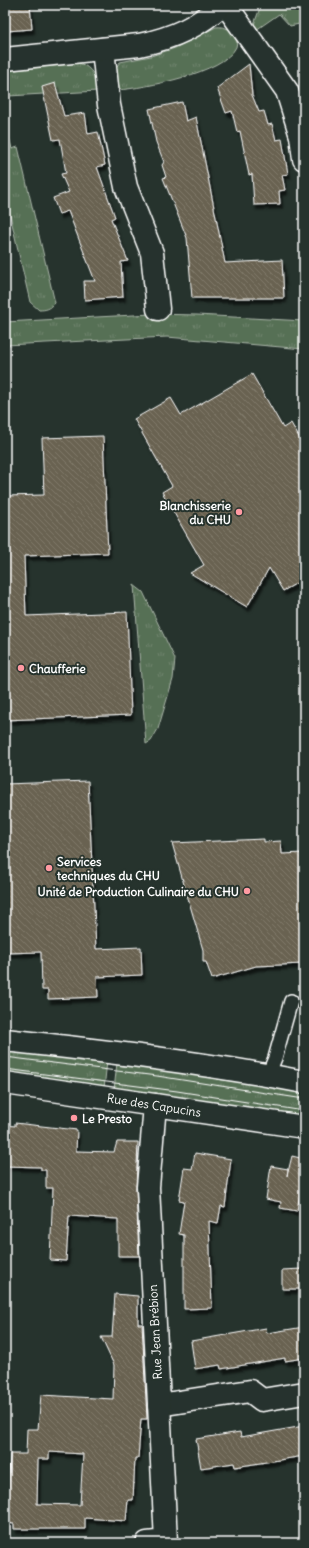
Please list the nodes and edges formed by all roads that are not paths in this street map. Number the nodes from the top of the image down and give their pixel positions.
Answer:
1 (221, 5) edge
2 (226, 5) edge
3 (102, 49) junction
4 (5, 59) edge
5 (304, 159) edge
6 (158, 309) dead end
7 (291, 1002) dead end
8 (5, 1040) edge
9 (268, 1075) junction
10 (304, 1082) edge
11 (5, 1083) edge
12 (155, 1105) junction
13 (304, 1127) edge
14 (304, 1393) edge
15 (159, 1405) junction
16 (147, 1543) edge

1 - 3 street
2 - 5 street
3 - 4 street
3 - 6 street
7 - 9 lane
8 - 9 street
9 - 10 street
11 - 12 street, Rue des Capucins
12 - 13 street, Rue des Capucins
12 - 15 street, Rue Jean Brébion
14 - 15 street
15 - 16 street, Rue Jean Brébion

